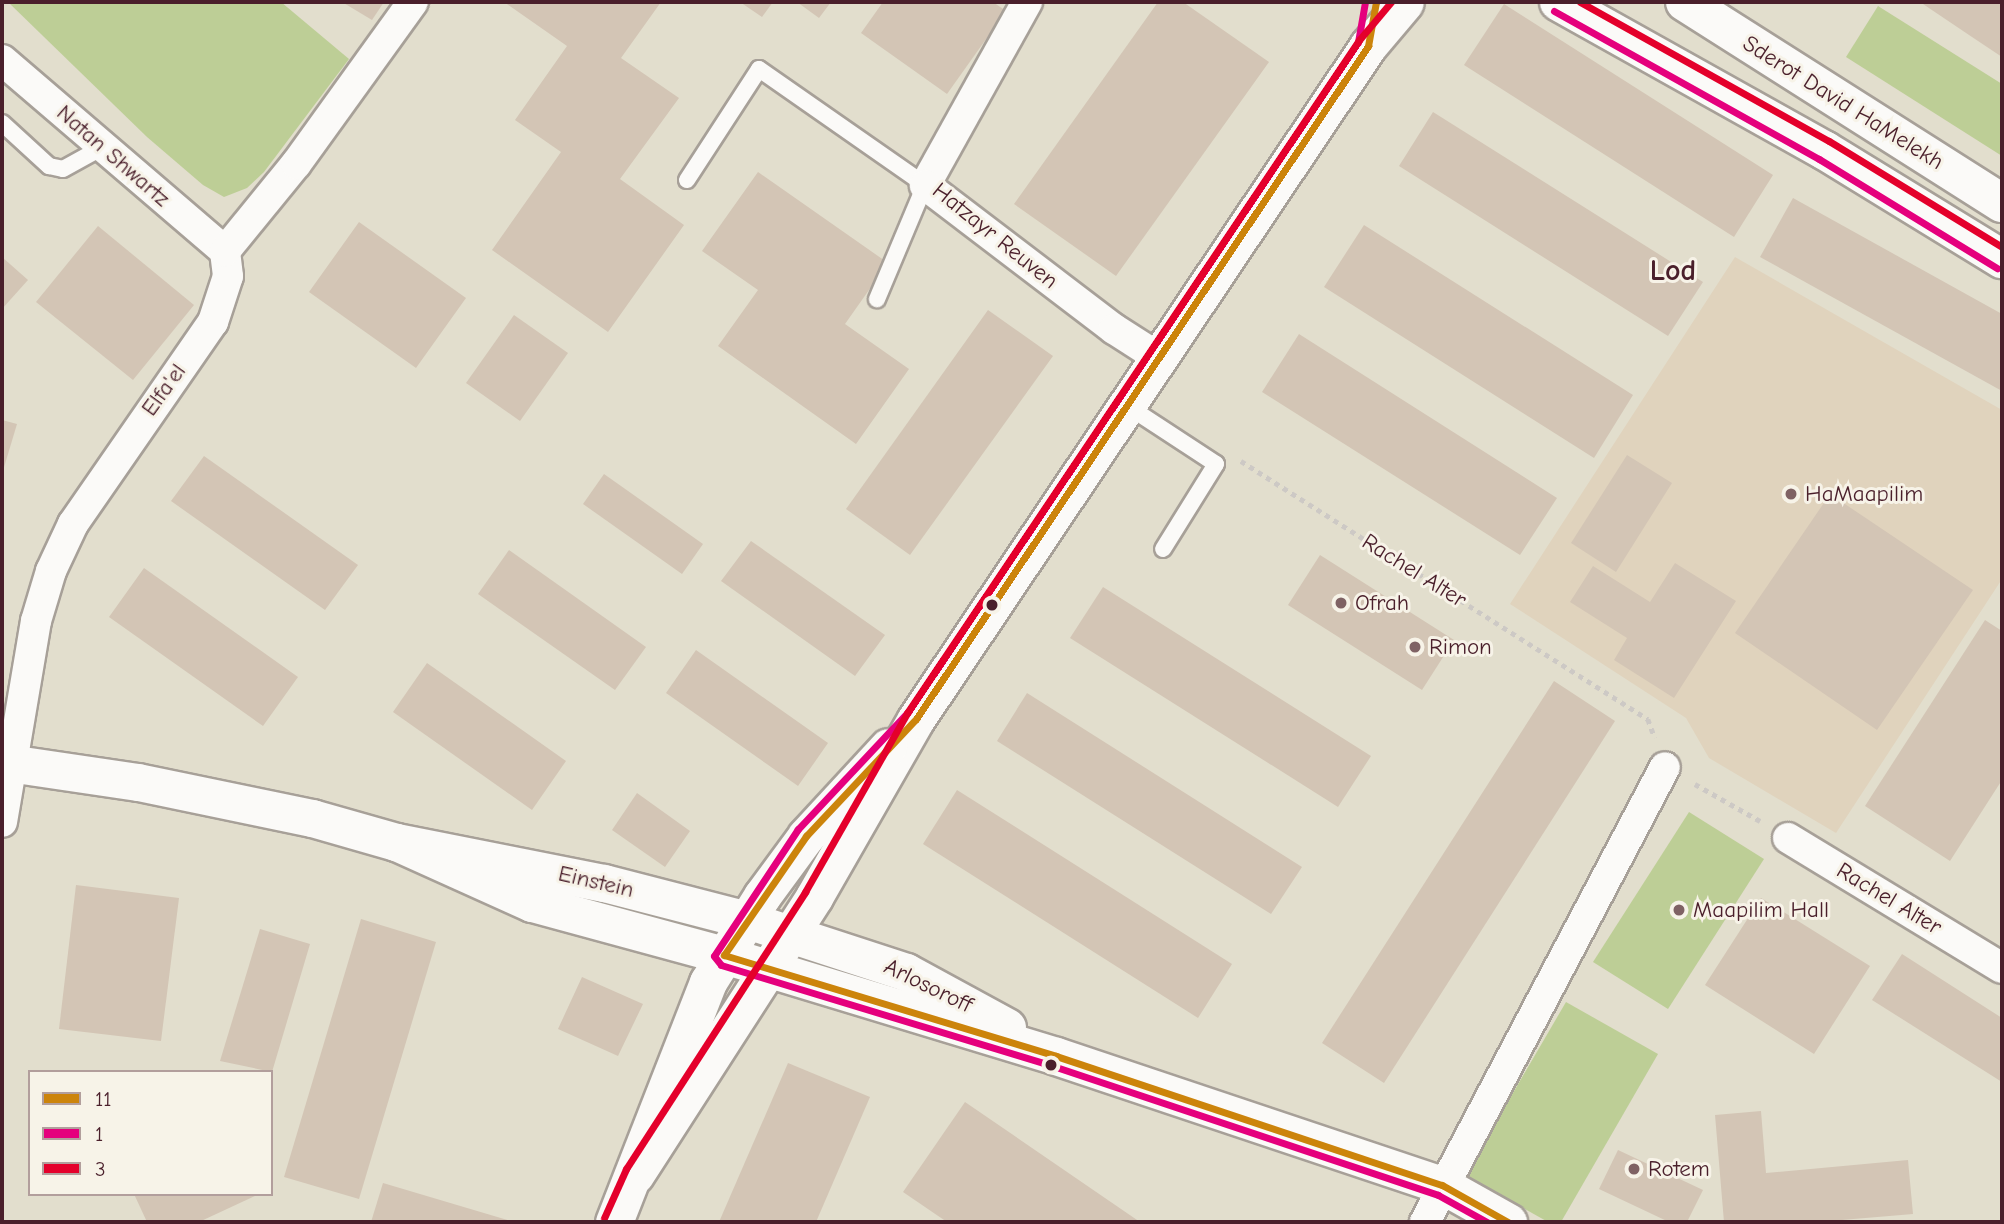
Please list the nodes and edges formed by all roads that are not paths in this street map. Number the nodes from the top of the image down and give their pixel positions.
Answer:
1 (413, 2) edge
2 (1027, 2) edge
3 (1377, 2) edge
4 (1405, 2) edge
5 (1559, 2) edge
6 (1685, 2) edge
7 (1368, 46) junction
8 (2, 60) edge
9 (2, 123) edge
10 (103, 147) junction
11 (687, 180) dead end
12 (925, 186) junction
13 (2002, 203) edge
14 (225, 251) junction
15 (2002, 259) edge
16 (877, 299) dead end
17 (1161, 359) junction
18 (1129, 407) junction
19 (1163, 549) dead end
20 (916, 719) junction
21 (8, 762) edge
22 (1665, 767) road end
23 (2, 821) edge
24 (1788, 838) road end
25 (396, 842) junction
26 (747, 920) junction
27 (793, 932) junction
28 (724, 955) junction
29 (770, 968) junction
30 (2002, 968) edge
31 (1056, 1055) junction
32 (635, 1175) junction
33 (1442, 1185) junction
34 (614, 1222) edge
35 (1425, 1222) edge
36 (1508, 1222) edge

1 - 14 street
2 - 12 street, Hatzayr Reuven
3 - 7 street
4 - 7 street
5 - 15 main road, Sderot David HaMelekh
6 - 13 main road, Sderot David HaMelekh
7 - 17 street
8 - 10 street, Natan Shwartz
9 - 10 lane
10 - 14 street, Natan Shwartz
11 - 12 lane
12 - 16 lane
12 - 17 street, Hatzayr Reuven
14 - 21 street, Elfa'el
17 - 18 street
18 - 19 lane
18 - 20 street
20 - 26 street
20 - 27 street
21 - 23 street, Elfa'el
21 - 25 street, Einstein
22 - 33 street
24 - 30 street, Rachel Alter
25 - 26 street, Einstein
25 - 28 street, Einstein
26 - 27 street, Einstein
26 - 28 street
27 - 29 street
27 - 31 street, Arlosoroff
28 - 29 street, Arlosoroff
28 - 32 street
29 - 31 street, Arlosoroff
29 - 32 street
31 - 33 street, Arlosoroff
32 - 34 street
33 - 35 street
33 - 36 street, Arlosoroff

